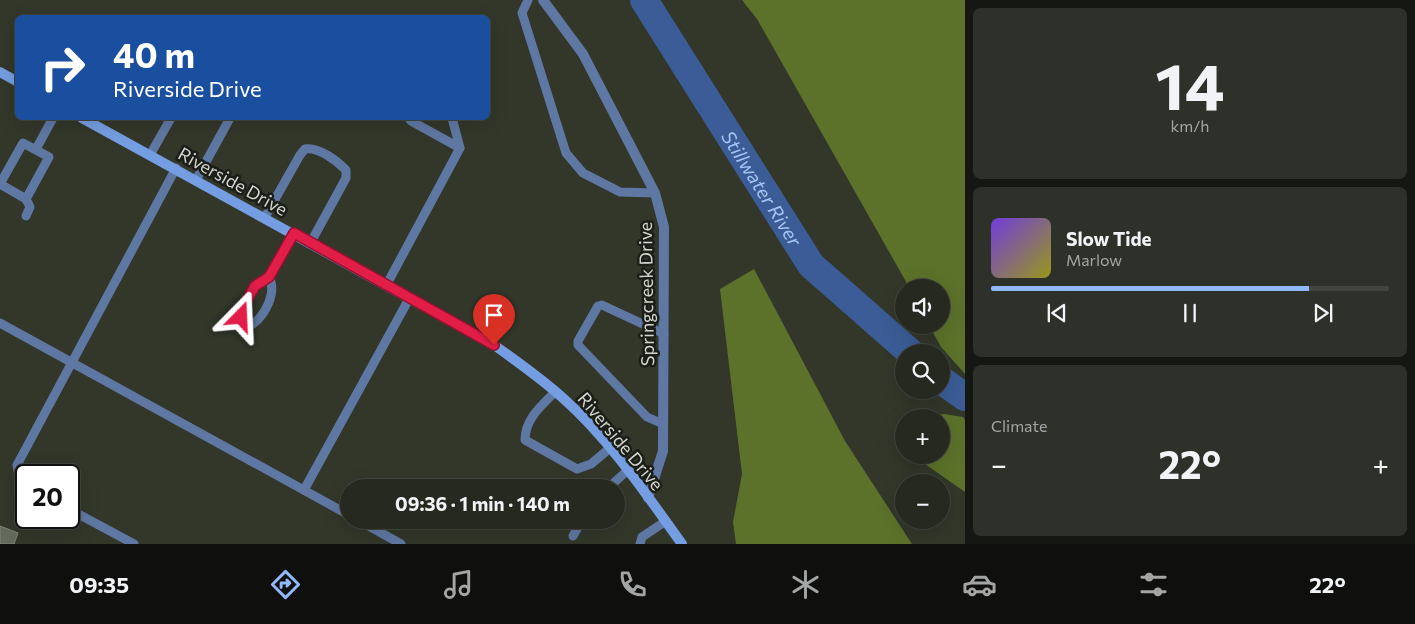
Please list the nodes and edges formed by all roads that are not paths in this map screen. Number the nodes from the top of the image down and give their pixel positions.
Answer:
1 (528, 0) edge
2 (543, 0) edge
3 (0, 72) edge
4 (15, 80) edge
5 (52, 120) edge
6 (86, 120) edge
7 (170, 120) edge
8 (229, 120) edge
9 (410, 120) edge
10 (453, 120) edge
11 (460, 148) junction
12 (36, 149) junction
13 (150, 155) junction
14 (176, 168) junction
15 (196, 180) junction
16 (0, 184) edge
17 (656, 193) junction
18 (26, 198) junction
19 (26, 216) dead end
20 (265, 217) junction
21 (294, 233) junction
22 (310, 242) junction
23 (269, 277) junction
24 (386, 284) junction
25 (410, 297) junction
26 (0, 323) edge
27 (664, 334) junction
28 (72, 362) junction
29 (555, 392) junction
30 (663, 424) junction
31 (610, 448) junction
32 (19, 464) edge
33 (628, 470) junction
34 (618, 479) edge
35 (304, 490) junction
36 (648, 498) junction
37 (340, 510) edge
38 (80, 515) edge
39 (666, 522) junction
40 (374, 529) edge
41 (577, 529) edge
42 (573, 536) dead end
43 (134, 544) edge
44 (402, 544) edge
45 (640, 544) edge
46 (682, 544) edge

1 - 17 lane
2 - 17 street, Springcreek Drive
3 - 4 main road
5 - 12 lane
6 - 13 main road, Riverside Drive
7 - 13 lane
8 - 15 lane
9 - 11 lane
10 - 11 lane
11 - 24 lane
12 - 16 lane
12 - 18 lane
13 - 14 main road, Riverside Drive
14 - 15 main road, Riverside Drive
14 - 28 lane
15 - 20 main road, Riverside Drive
16 - 18 lane
17 - 27 street, Springcreek Drive
18 - 19 lane
20 - 21 main road, Riverside Drive
20 - 22 lane
21 - 22 main road, Riverside Drive
21 - 23 lane
22 - 24 main road, Riverside Drive
23 - 23 lane
24 - 25 main road, Riverside Drive
25 - 29 main road, Riverside Drive
25 - 35 lane
26 - 28 lane
27 - 30 street, Springcreek Drive
27 - 30 lane
28 - 32 lane
28 - 35 lane
29 - 31 main road, Riverside Drive
29 - 31 lane
30 - 36 street, Springcreek Drive
31 - 33 main road, Riverside Drive
33 - 34 lane
33 - 36 main road, Riverside Drive
35 - 37 lane
36 - 39 main road, Riverside Drive
38 - 43 lane
39 - 45 lane
39 - 46 main road, Riverside Drive
40 - 44 lane
41 - 42 lane

